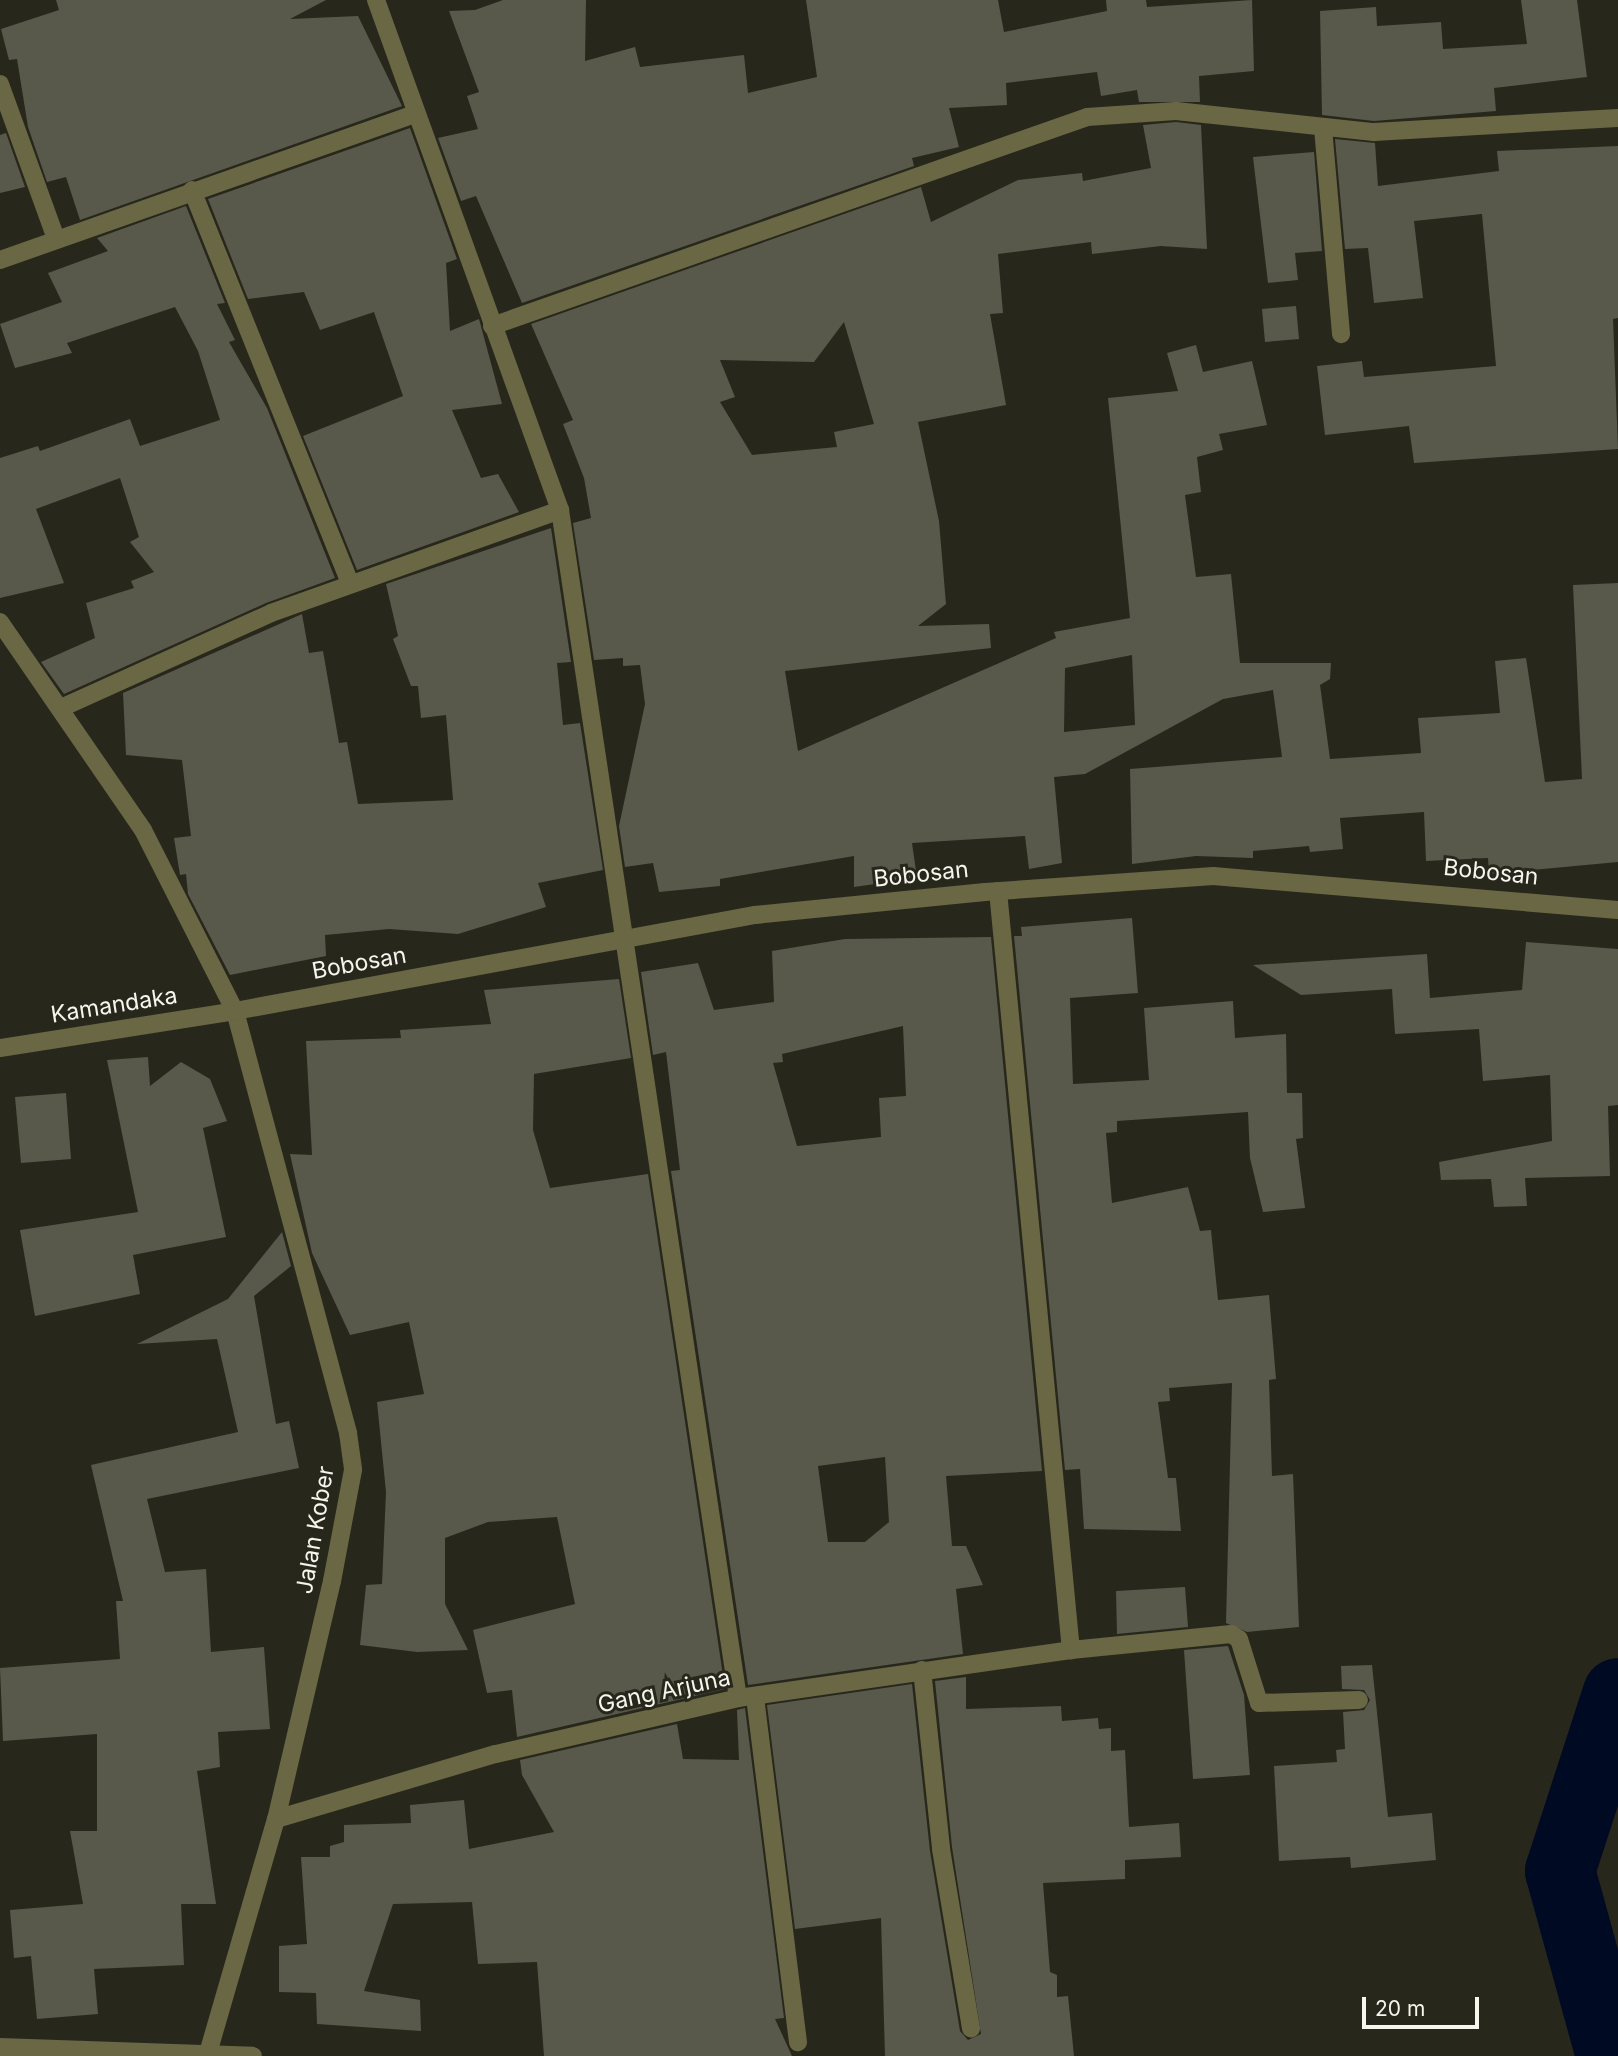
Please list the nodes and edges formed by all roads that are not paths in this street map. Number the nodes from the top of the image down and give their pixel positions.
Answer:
1 (376, 0) edge
2 (0, 84) edge
3 (414, 114) junction
4 (1618, 118) edge
5 (1323, 128) junction
6 (192, 190) junction
7 (56, 239) junction
8 (0, 260) edge
9 (492, 326) junction
10 (1341, 334) dead end
11 (560, 510) junction
12 (350, 584) junction
13 (0, 622) edge
14 (61, 708) junction
15 (998, 891) junction
16 (1618, 910) edge
17 (621, 940) junction
18 (235, 1011) junction
19 (0, 1048) edge
20 (1071, 1650) junction
21 (922, 1670) junction
22 (747, 1698) junction
23 (1360, 1700) dead end
24 (276, 1819) junction
25 (971, 2029) dead end
26 (798, 2042) dead end
27 (0, 2047) edge
28 (207, 2055) edge
29 (253, 2056) edge

1 - 3 street
2 - 7 street
3 - 6 street
3 - 9 street
4 - 5 street
5 - 9 street
5 - 10 street
6 - 7 street
6 - 12 street
7 - 8 street
9 - 11 street
11 - 12 street
11 - 17 street
12 - 14 street
13 - 14 street, Jalan Kober
14 - 18 street, Jalan Kober
15 - 16 street, Bobosan
15 - 17 street, Bobosan
15 - 20 street
17 - 18 street, Bobosan
17 - 22 street
18 - 19 street, Kamandaka
18 - 24 street, Jalan Kober
20 - 21 street, Gang Arjuna
20 - 23 street, Gang Arjuna
21 - 22 street, Gang Arjuna
21 - 25 street
22 - 24 street, Gang Arjuna
22 - 26 street
24 - 28 street, Jalan Kober
27 - 28 street
28 - 29 street

